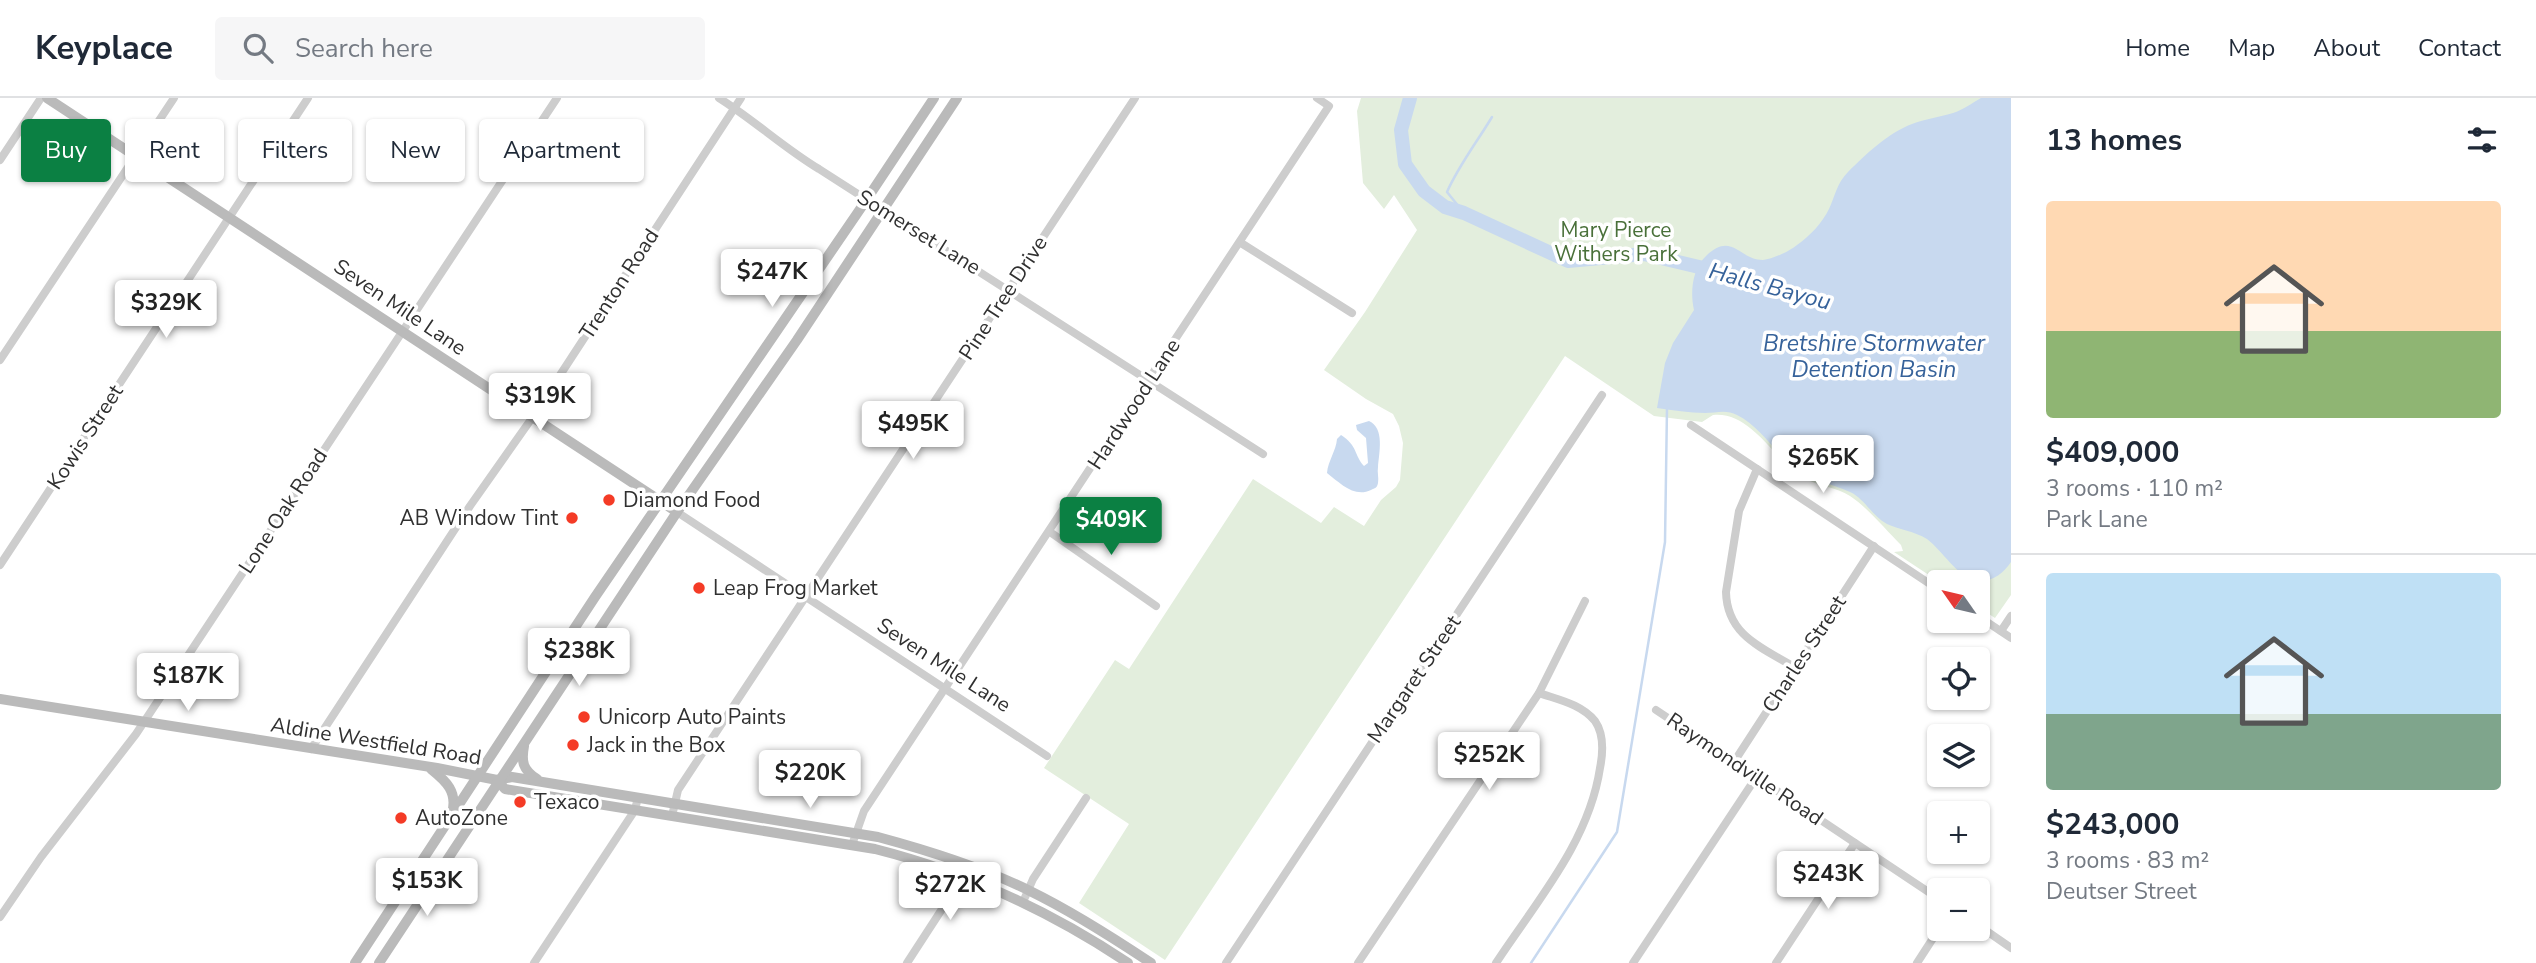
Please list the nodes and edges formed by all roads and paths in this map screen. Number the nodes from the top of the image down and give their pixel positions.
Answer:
1 (41, 98) edge
2 (47, 98) edge
3 (174, 98) edge
4 (308, 98) edge
5 (557, 98) edge
6 (719, 98) edge
7 (741, 98) edge
8 (934, 98) edge
9 (957, 98) edge
10 (1135, 98) edge
11 (1317, 98) edge
12 (734, 108) junction
13 (160, 119) edge
14 (125, 149) edge
15 (0, 160) edge
16 (125, 172) edge
17 (176, 182) edge
18 (867, 199) junction
19 (884, 210) junction
20 (230, 217) junction
21 (1241, 243) junction
22 (1009, 289) junction
23 (1352, 313) dead end
24 (402, 331) junction
25 (0, 360) edge
26 (1149, 381) junction
27 (1602, 395) dead end
28 (532, 418) junction
29 (1691, 425) dead end
30 (1263, 454) dead end
31 (1757, 470) junction
32 (660, 501) junction
33 (677, 512) junction
34 (1050, 532) junction
35 (1874, 546) junction
36 (0, 565) edge
37 (1927, 582) edge
38 (806, 597) junction
39 (1585, 601) dead end
40 (1156, 606) dead end
41 (2011, 616) edge
42 (1990, 624) edge
43 (2001, 631) junction
44 (2011, 638) edge
45 (1796, 668) junction
46 (946, 688) junction
47 (1539, 693) junction
48 (0, 699) edge
49 (1656, 710) dead end
50 (144, 722) junction
51 (524, 743) junction
52 (311, 749) junction
53 (1047, 756) dead end
54 (1734, 762) junction
55 (429, 767) junction
56 (478, 776) junction
57 (1757, 776) junction
58 (498, 780) junction
59 (542, 782) junction
60 (638, 797) junction
61 (1086, 798) dead end
62 (674, 803) junction
63 (635, 810) junction
64 (672, 816) junction
65 (449, 821) junction
66 (855, 833) junction
67 (1856, 843) junction
68 (852, 845) junction
69 (970, 866) junction
70 (963, 877) junction
71 (1003, 879) junction
72 (1028, 890) junction
73 (998, 891) junction
74 (1927, 891) edge
75 (1023, 902) junction
76 (0, 918) edge
77 (1990, 933) edge
78 (1116, 940) junction
79 (1931, 941) edge
80 (2011, 948) edge
81 (1108, 950) junction
82 (355, 963) edge
83 (379, 963) edge
84 (534, 963) edge
85 (907, 963) edge
86 (1128, 963) edge
87 (1151, 963) edge
88 (1226, 963) edge
89 (1358, 963) edge
90 (1496, 963) edge
91 (1633, 963) edge
92 (1776, 963) edge
93 (1917, 963) edge

1 - 15 street
2 - 14 main road, Seven Mile Lane
3 - 13 street
4 - 20 street, Kowis Street
5 - 24 street, Lone Oak Road
6 - 12 street, Somerset Lane
7 - 12 street, Trenton Road
8 - 18 main road
9 - 19 main road
10 - 22 street, Pine Tree Drive
11 - 21 street, Hardwood Lane
12 - 18 street, Somerset Lane
12 - 28 street, Trenton Road
16 - 25 street
17 - 20 main road, Seven Mile Lane
18 - 19 street, Somerset Lane
18 - 32 main road
19 - 22 street, Somerset Lane
19 - 33 main road
20 - 24 main road, Seven Mile Lane
20 - 36 street, Kowis Street
21 - 23 street
21 - 26 street, Hardwood Lane
22 - 26 street, Somerset Lane
22 - 38 street, Pine Tree Drive
24 - 28 main road, Seven Mile Lane
24 - 50 street, Lone Oak Road
26 - 30 street, Somerset Lane
26 - 34 street, Hardwood Lane
27 - 88 street, Margaret Street
28 - 32 main road, Seven Mile Lane
28 - 52 street, Trenton Road
29 - 31 street
31 - 35 street
31 - 45 street
32 - 33 main road, Seven Mile Lane
32 - 56 main road
33 - 38 street, Seven Mile Lane
33 - 51 main road
34 - 40 street
34 - 46 street, Hardwood Lane
35 - 37 street
35 - 45 street, Charles Street
38 - 46 street, Seven Mile Lane
38 - 62 street, Pine Tree Drive
39 - 47 street
41 - 43 street
42 - 43 street
43 - 44 street
45 - 54 street, Charles Street
46 - 53 street, Seven Mile Lane
46 - 66 street, Hardwood Lane
47 - 89 street
47 - 90 street
48 - 50 main road, Aldine Westfield Road
49 - 54 street, Raymondville Road
50 - 52 main road, Aldine Westfield Road
50 - 76 street, Lone Oak Road
51 - 58 main road
51 - 59 main road
52 - 55 main road, Aldine Westfield Road
54 - 57 street, Raymondville Road
55 - 56 main road, Aldine Westfield Road
55 - 65 main road
56 - 58 main road, Aldine Westfield Road
56 - 65 main road
57 - 67 street, Raymondville Road
57 - 91 street
58 - 59 main road, Aldine Westfield Road
58 - 63 main road, Aldine Westfield Road
58 - 83 main road
59 - 60 main road, Aldine Westfield Road
60 - 62 main road, Aldine Westfield Road
60 - 63 street
61 - 72 street
62 - 64 street, Pine Tree Drive
62 - 66 main road, Aldine Westfield Road
63 - 64 main road, Aldine Westfield Road
63 - 84 street
64 - 68 main road, Aldine Westfield Road
65 - 82 main road
66 - 68 street, Hardwood Lane
66 - 69 main road, Aldine Westfield Road
67 - 74 street, Raymondville Road
67 - 92 street
68 - 70 main road, Aldine Westfield Road
69 - 70 street
69 - 71 main road, Aldine Westfield Road
70 - 73 main road, Aldine Westfield Road
70 - 85 street
71 - 72 main road, Aldine Westfield Road
71 - 73 main road
72 - 75 street
72 - 78 main road, Aldine Westfield Road
73 - 75 main road, Aldine Westfield Road
75 - 81 main road, Aldine Westfield Road
77 - 80 street
78 - 81 main road
78 - 87 main road, Aldine Westfield Road
79 - 93 street
81 - 86 main road, Aldine Westfield Road

